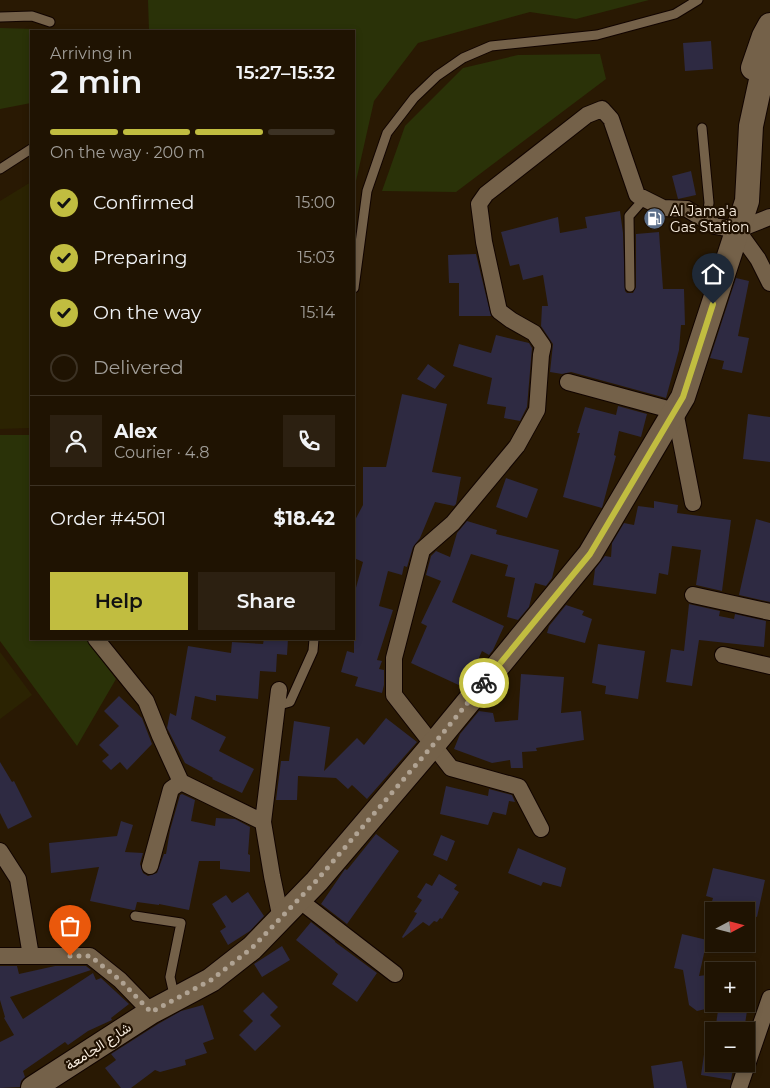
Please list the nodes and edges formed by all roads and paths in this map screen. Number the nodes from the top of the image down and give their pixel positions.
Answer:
1 (698, 0) edge
2 (0, 17) edge
3 (50, 22) dead end
4 (770, 25) edge
5 (770, 53) edge
6 (702, 128) dead end
7 (30, 150) edge
8 (0, 169) edge
9 (644, 199) junction
10 (770, 217) edge
11 (706, 220) junction
12 (737, 230) junction
13 (355, 281) edge
14 (770, 283) edge
15 (630, 287) dead end
16 (568, 382) dead end
17 (675, 411) junction
18 (693, 503) dead end
19 (693, 595) dead end
20 (770, 612) edge
21 (97, 640) edge
22 (314, 640) edge
23 (723, 655) dead end
24 (770, 666) edge
25 (278, 698) joint
26 (433, 745) junction
27 (182, 782) junction
28 (263, 822) junction
29 (541, 829) dead end
30 (0, 851) edge
31 (150, 866) dead end
32 (299, 900) junction
33 (135, 916) dead end
34 (281, 919) junction
35 (0, 956) edge
36 (31, 956) junction
37 (395, 974) dead end
38 (770, 998) edge
39 (175, 999) junction
40 (151, 1012) junction
41 (33, 1088) edge
42 (739, 1088) edge

1 - 13 lane
2 - 3 lane
4 - 12 main road
5 - 12 main road, شارع الجامعة
6 - 11 lane
7 - 8 lane
9 - 11 street
9 - 15 lane
9 - 26 street
10 - 12 street
11 - 12 street
12 - 14 street
12 - 17 main road, شارع الجامعة
16 - 17 street
17 - 18 street
17 - 26 main road, شارع الجامعة
19 - 20 street
21 - 27 street
22 - 25 lane
23 - 24 street
25 - 28 street
26 - 29 street
26 - 32 main road, شارع الجامعة
27 - 28 street
27 - 31 street
28 - 34 street
30 - 36 street
32 - 34 main road, شارع الجامعة
32 - 37 street
33 - 39 lane
34 - 39 main road, شارع الجامعة
35 - 36 street
36 - 40 street
38 - 42 street
39 - 40 main road, شارع الجامعة
40 - 41 main road, شارع الجامعة

